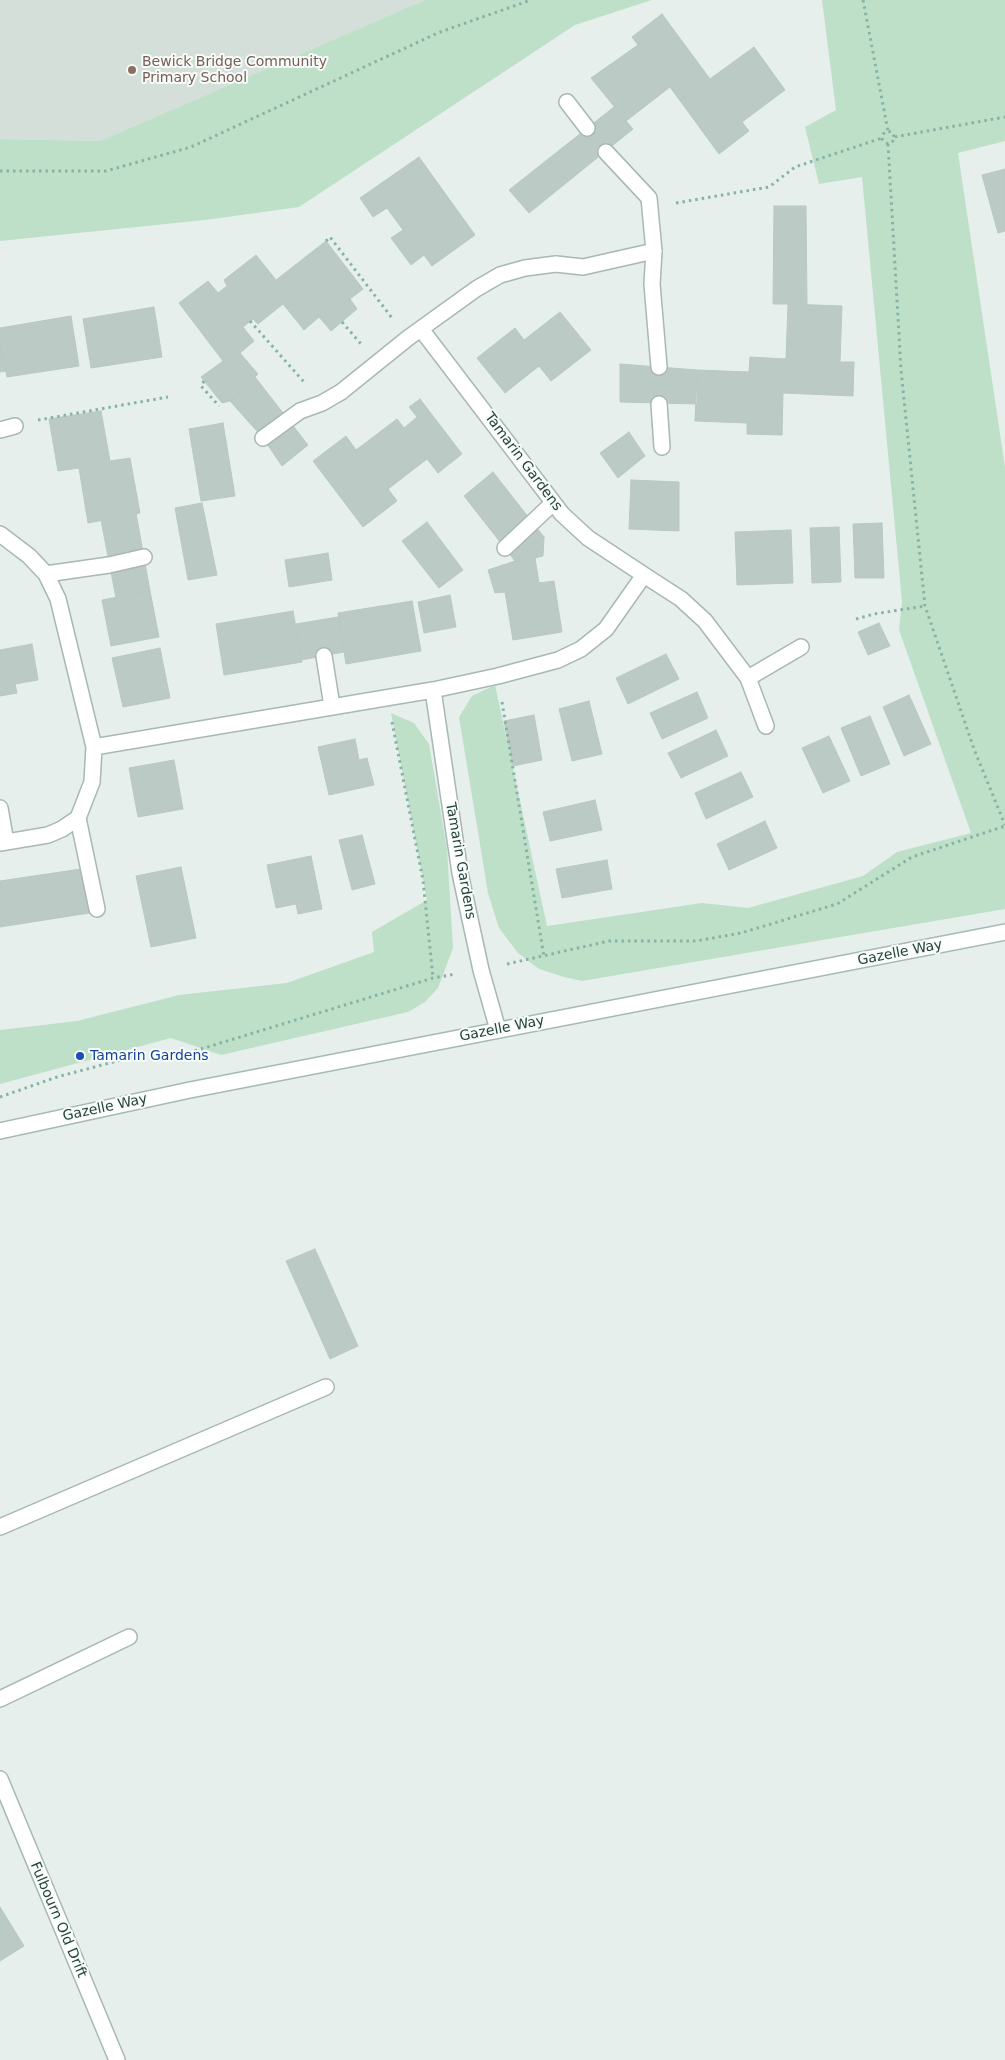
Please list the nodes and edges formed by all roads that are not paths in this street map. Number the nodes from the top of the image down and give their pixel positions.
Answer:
1 (567, 102) dead end
2 (587, 128) dead end
3 (606, 152) dead end
4 (654, 251) junction
5 (421, 329) junction
6 (659, 368) dead end
7 (659, 404) dead end
8 (15, 426) road end
9 (0, 430) edge
10 (263, 438) dead end
11 (662, 447) dead end
12 (553, 503) junction
13 (0, 534) edge
14 (505, 548) dead end
15 (144, 557) dead end
16 (46, 574) junction
17 (644, 575) junction
18 (800, 647) dead end
19 (324, 656) dead end
20 (748, 678) junction
21 (434, 690) junction
22 (332, 706) junction
23 (766, 726) dead end
24 (94, 746) junction
25 (0, 808) edge
26 (78, 818) junction
27 (3, 843) edge
28 (97, 909) dead end
29 (1005, 932) edge
30 (498, 1030) junction
31 (0, 1131) edge
32 (326, 1387) dead end
33 (0, 1527) edge
34 (129, 1637) dead end
35 (0, 1698) edge
36 (0, 1779) edge
37 (117, 2060) edge

1 - 2 street
3 - 4 street
4 - 5 street
4 - 6 street
5 - 10 street
5 - 12 street, Tamarin Gardens
7 - 11 street
8 - 9 street
12 - 14 street
12 - 17 street, Tamarin Gardens
13 - 16 street
15 - 16 street
16 - 24 street
17 - 20 street, Tamarin Gardens
17 - 21 street
18 - 20 street
19 - 22 street
20 - 23 street, Tamarin Gardens
21 - 22 street
21 - 30 street, Tamarin Gardens
22 - 24 street
24 - 26 street
25 - 27 street
26 - 27 street
26 - 28 street
29 - 30 street, Gazelle Way
30 - 31 street, Gazelle Way
32 - 33 street
34 - 35 street
36 - 37 street, Fulbourn Old Drift

